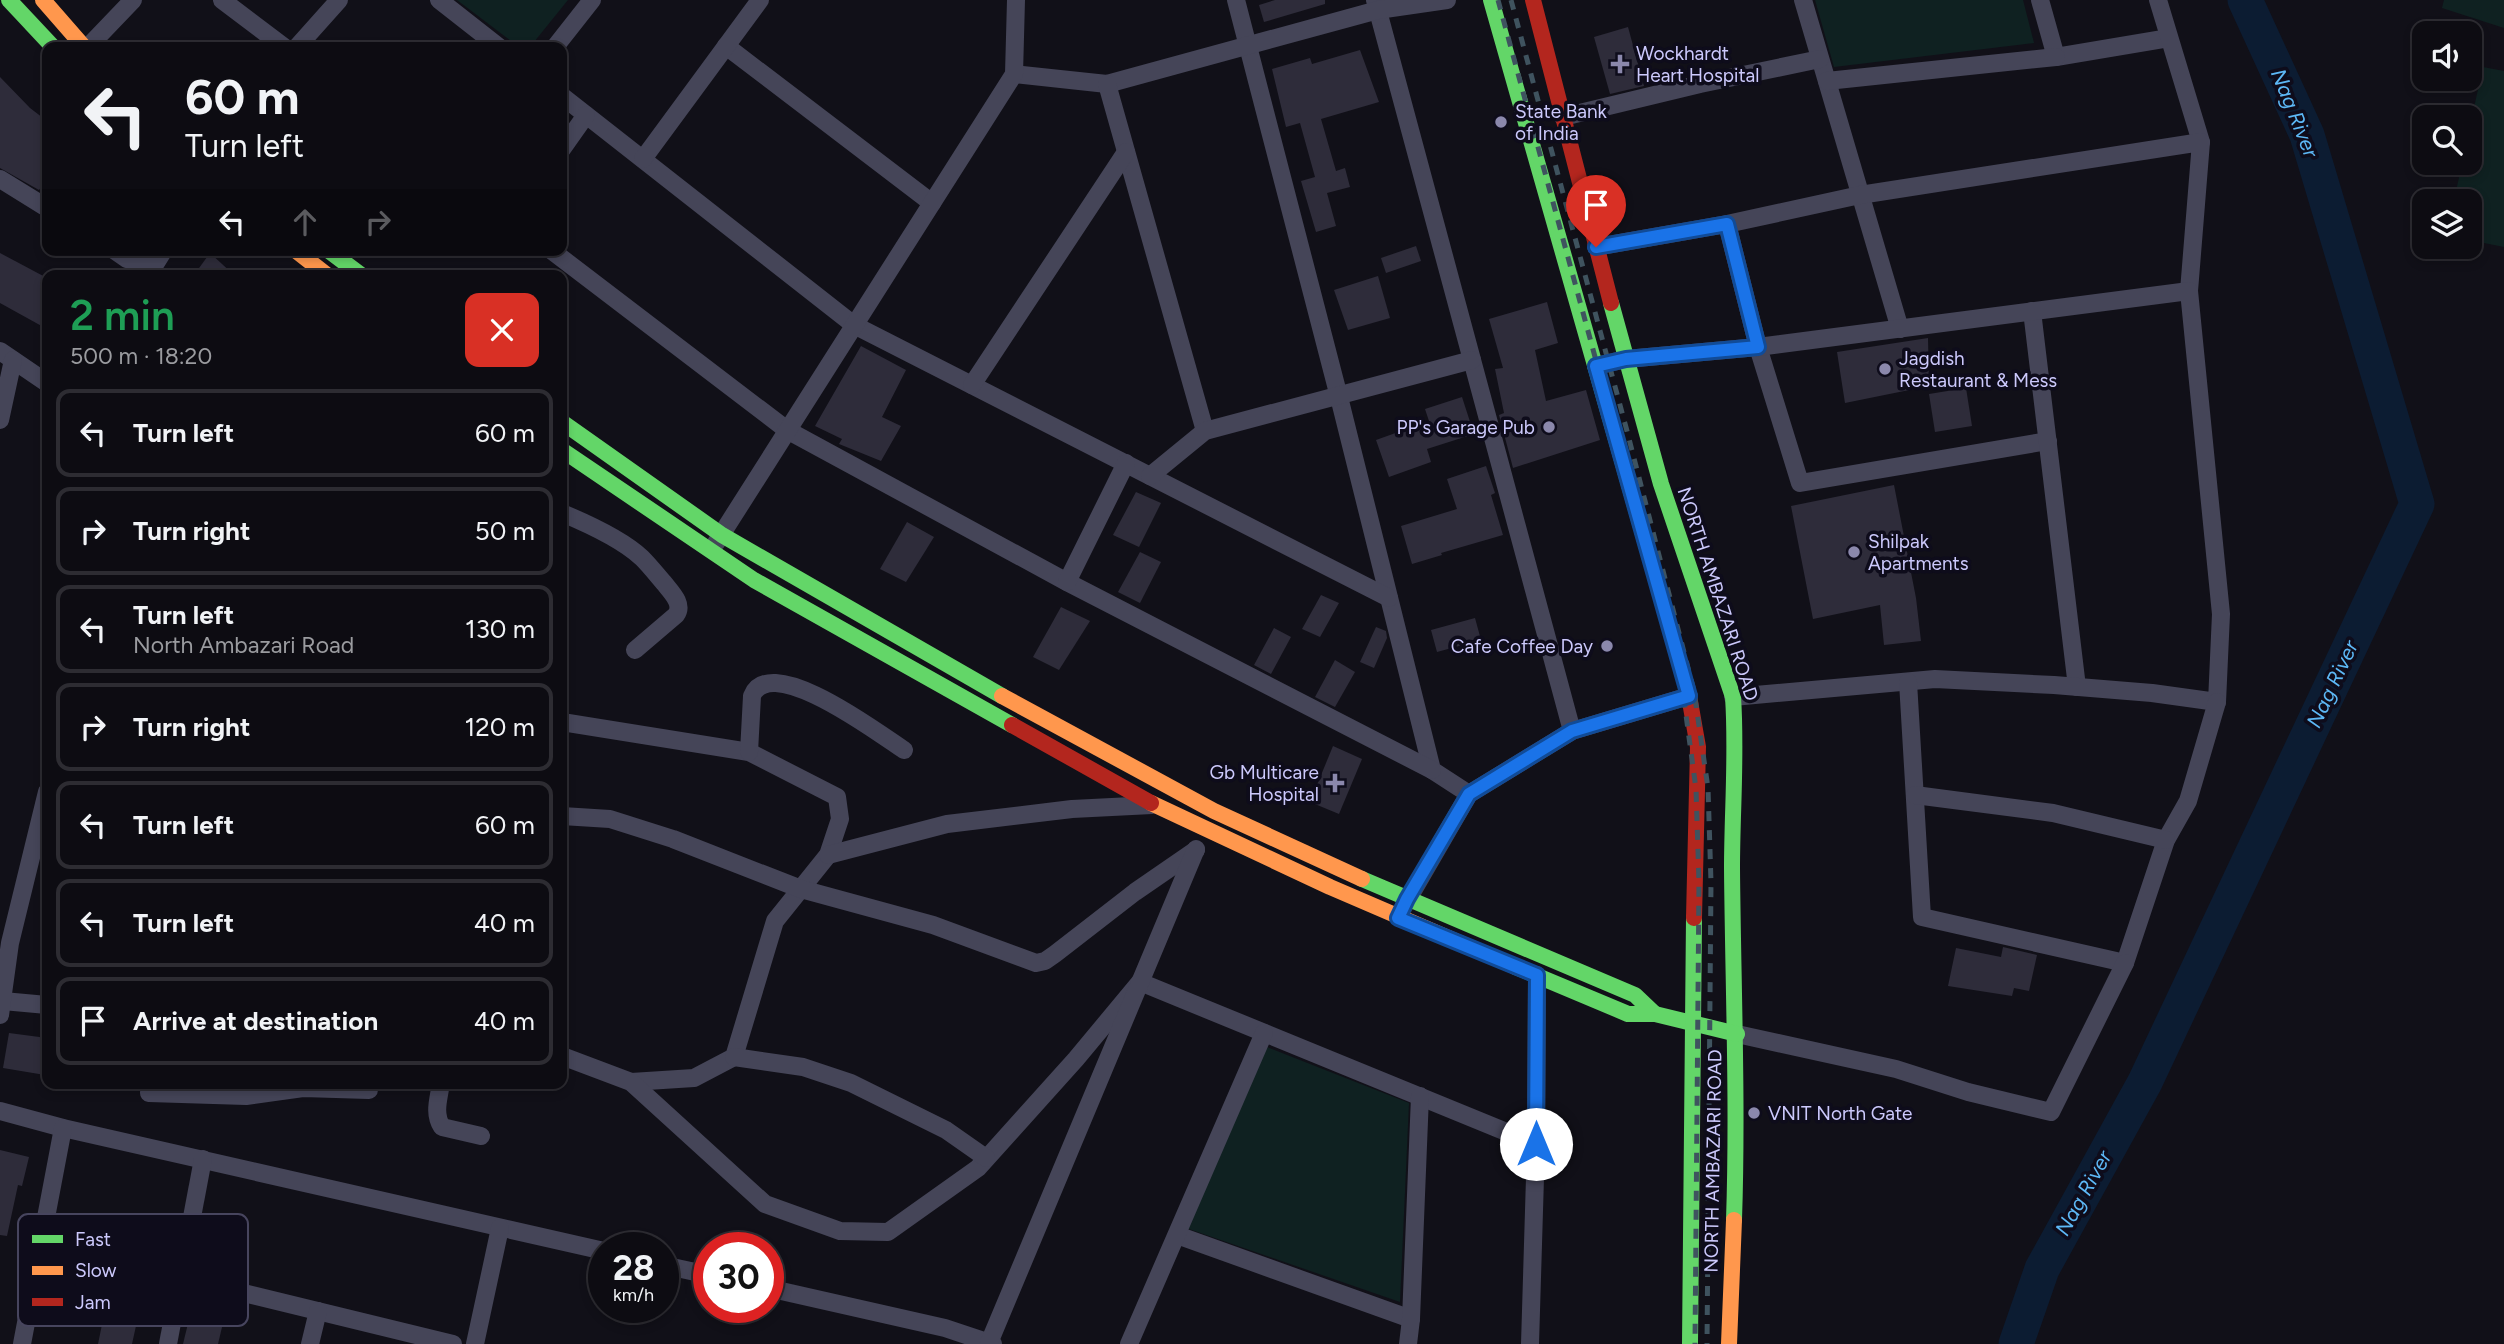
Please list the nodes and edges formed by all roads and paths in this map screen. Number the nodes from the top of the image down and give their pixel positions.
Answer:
1 (9, 0) edge
2 (43, 0) edge
3 (133, 0) edge
4 (222, 0) edge
5 (340, 0) edge
6 (439, 0) edge
7 (592, 0) edge
8 (760, 0) edge
9 (1016, 0) edge
10 (1236, 0) edge
11 (1447, 0) edge
12 (1491, 0) edge
13 (1533, 0) edge
14 (1803, 0) edge
15 (2040, 0) edge
16 (2158, 0) edge
17 (1376, 5) edge
18 (2169, 37) junction
19 (48, 42) edge
20 (81, 42) edge
21 (91, 42) edge
22 (277, 42) edge
23 (302, 42) edge
24 (493, 42) edge
25 (559, 42) edge
26 (726, 46) junction
27 (1247, 46) junction
28 (2056, 57) junction
29 (1820, 59) junction
30 (1014, 74) junction
31 (1827, 81) junction
32 (1107, 84) junction
33 (567, 100) edge
34 (586, 115) junction
35 (1563, 117) junction
36 (567, 142) edge
37 (2201, 142) junction
38 (1126, 152) junction
39 (643, 159) junction
40 (0, 178) edge
41 (1860, 195) junction
42 (932, 203) junction
43 (42, 205) edge
44 (1727, 224) junction
45 (1596, 247) junction
46 (124, 256) edge
47 (160, 256) edge
48 (303, 256) edge
49 (336, 256) edge
50 (559, 256) edge
51 (321, 270) edge
52 (354, 270) edge
53 (2189, 291) junction
54 (2032, 311) junction
55 (854, 325) junction
56 (1900, 328) junction
57 (1758, 347) junction
58 (7, 355) edge
59 (1626, 359) junction
60 (1472, 360) junction
61 (1596, 366) junction
62 (42, 380) edge
63 (972, 385) junction
64 (1338, 393) junction
65 (0, 420) edge
66 (567, 426) edge
67 (787, 430) junction
68 (1205, 431) junction
69 (2048, 441) junction
70 (567, 453) edge
71 (1126, 463) junction
72 (1150, 476) junction
73 (567, 516) edge
74 (722, 535) junction
75 (710, 552) junction
76 (1067, 582) junction
77 (1389, 598) junction
78 (635, 650) dead end
79 (1908, 682) junction
80 (2077, 687) junction
81 (1689, 696) junction
82 (1733, 697) junction
83 (2217, 702) junction
84 (567, 723) edge
85 (1572, 731) junction
86 (904, 750) dead end
87 (750, 752) junction
88 (1432, 770) junction
89 (1469, 794) junction
90 (1915, 795) junction
91 (1154, 805) junction
92 (42, 810) edge
93 (1214, 811) junction
94 (567, 816) edge
95 (1205, 831) junction
96 (2166, 840) junction
97 (1196, 850) junction
98 (828, 856) junction
99 (801, 888) junction
100 (1407, 899) junction
101 (1398, 918) junction
102 (5, 943) edge
103 (2125, 963) junction
104 (1537, 975) junction
105 (1140, 982) junction
106 (42, 1005) edge
107 (1, 1008) edge
108 (1655, 1014) junction
109 (1692, 1024) junction
110 (1264, 1033) junction
111 (1737, 1034) junction
112 (734, 1057) junction
113 (567, 1058) edge
114 (631, 1082) junction
115 (149, 1089) edge
116 (296, 1089) edge
117 (336, 1089) edge
118 (440, 1089) edge
119 (369, 1090) dead end
120 (1420, 1096) junction
121 (0, 1111) edge
122 (63, 1128) junction
123 (481, 1136) dead end
124 (1536, 1144) junction
125 (986, 1158) junction
126 (203, 1159) junction
127 (47, 1214) edge
128 (193, 1214) edge
129 (500, 1228) junction
130 (1177, 1235) junction
131 (588, 1247) edge
132 (784, 1292) edge
133 (248, 1294) edge
134 (318, 1311) junction
135 (1411, 1319) junction
136 (25, 1326) edge
137 (172, 1326) edge
138 (943, 1336) edge
139 (991, 1343) edge
140 (22, 1344) edge
141 (168, 1344) edge
142 (310, 1344) edge
143 (453, 1344) edge
144 (475, 1344) edge
145 (1129, 1344) edge
146 (1408, 1344) edge
147 (1530, 1344) edge
148 (1690, 1344) edge
149 (1729, 1344) edge

1 - 19 street
2 - 20 street
3 - 21 street
4 - 22 street
5 - 23 street
6 - 24 street
7 - 25 street
8 - 26 street
9 - 30 street
10 - 27 street
11 - 17 street
12 - 61 street, NORTH AMBAZARI ROAD
13 - 35 street, NORTH AMBAZARI ROAD
14 - 29 street
15 - 28 street
16 - 18 street
17 - 27 street
17 - 60 street
18 - 28 street
18 - 37 street
26 - 39 street
26 - 42 street
27 - 32 street
27 - 64 street
28 - 31 street
29 - 31 street
29 - 35 street
30 - 32 street
30 - 42 street
31 - 41 street
32 - 38 street
33 - 34 street
34 - 36 street
34 - 39 street
35 - 45 street, NORTH AMBAZARI ROAD
37 - 41 street
37 - 53 street
38 - 63 street
38 - 68 street
39 - 55 street
40 - 43 street
41 - 44 street
41 - 56 street
42 - 55 street
44 - 45 street
44 - 57 street
45 - 59 street, NORTH AMBAZARI ROAD
46 - 47 street
48 - 51 street
49 - 52 street
50 - 67 street
53 - 54 street
53 - 83 street
54 - 56 street
54 - 69 street
55 - 63 street
55 - 67 street
56 - 57 street
57 - 59 street
57 - 69 street
58 - 62 street
58 - 65 street
59 - 61 street
59 - 82 street, NORTH AMBAZARI ROAD
60 - 64 street
60 - 85 street
61 - 81 street, NORTH AMBAZARI ROAD
63 - 71 street
64 - 68 street
64 - 77 street
66 - 74 street
67 - 74 street
67 - 76 street
68 - 72 street
69 - 80 street
70 - 75 street
71 - 72 street
71 - 76 street
72 - 77 street
73 - 78 street
74 - 75 street
74 - 93 street
75 - 91 street
76 - 88 street
77 - 88 street
79 - 80 street
79 - 82 street
79 - 90 street
80 - 83 street
81 - 85 street
81 - 109 street, NORTH AMBAZARI ROAD
82 - 111 street, NORTH AMBAZARI ROAD
83 - 96 street
84 - 87 street
85 - 89 street
86 - 87 street
87 - 98 street
88 - 89 street
89 - 100 street
90 - 96 street
90 - 103 street
91 - 95 street
91 - 98 street
92 - 102 street
93 - 95 street
93 - 100 street
94 - 99 street
95 - 97 street
95 - 101 street
96 - 103 street
97 - 99 street
97 - 105 street
98 - 99 street
99 - 112 street
100 - 101 street
100 - 108 street
101 - 104 street
102 - 107 street
103 - 111 street
104 - 108 street
104 - 124 street
105 - 110 street
105 - 125 street
105 - 139 street
106 - 107 street
108 - 109 street
109 - 111 street
109 - 148 street, NORTH AMBAZARI ROAD
110 - 120 street
110 - 130 street
111 - 149 street, NORTH AMBAZARI ROAD
112 - 114 street
112 - 125 street
113 - 114 street
114 - 125 street
115 - 116 street
117 - 119 street
118 - 123 street
120 - 124 street
120 - 135 street
121 - 122 street
122 - 126 street
122 - 127 street
124 - 147 street
126 - 128 street
126 - 129 street
129 - 131 street
129 - 144 street
130 - 135 street
130 - 145 street
132 - 138 street
133 - 134 street
134 - 142 street
134 - 143 street
135 - 146 street
136 - 140 street
137 - 141 street
138 - 139 street

